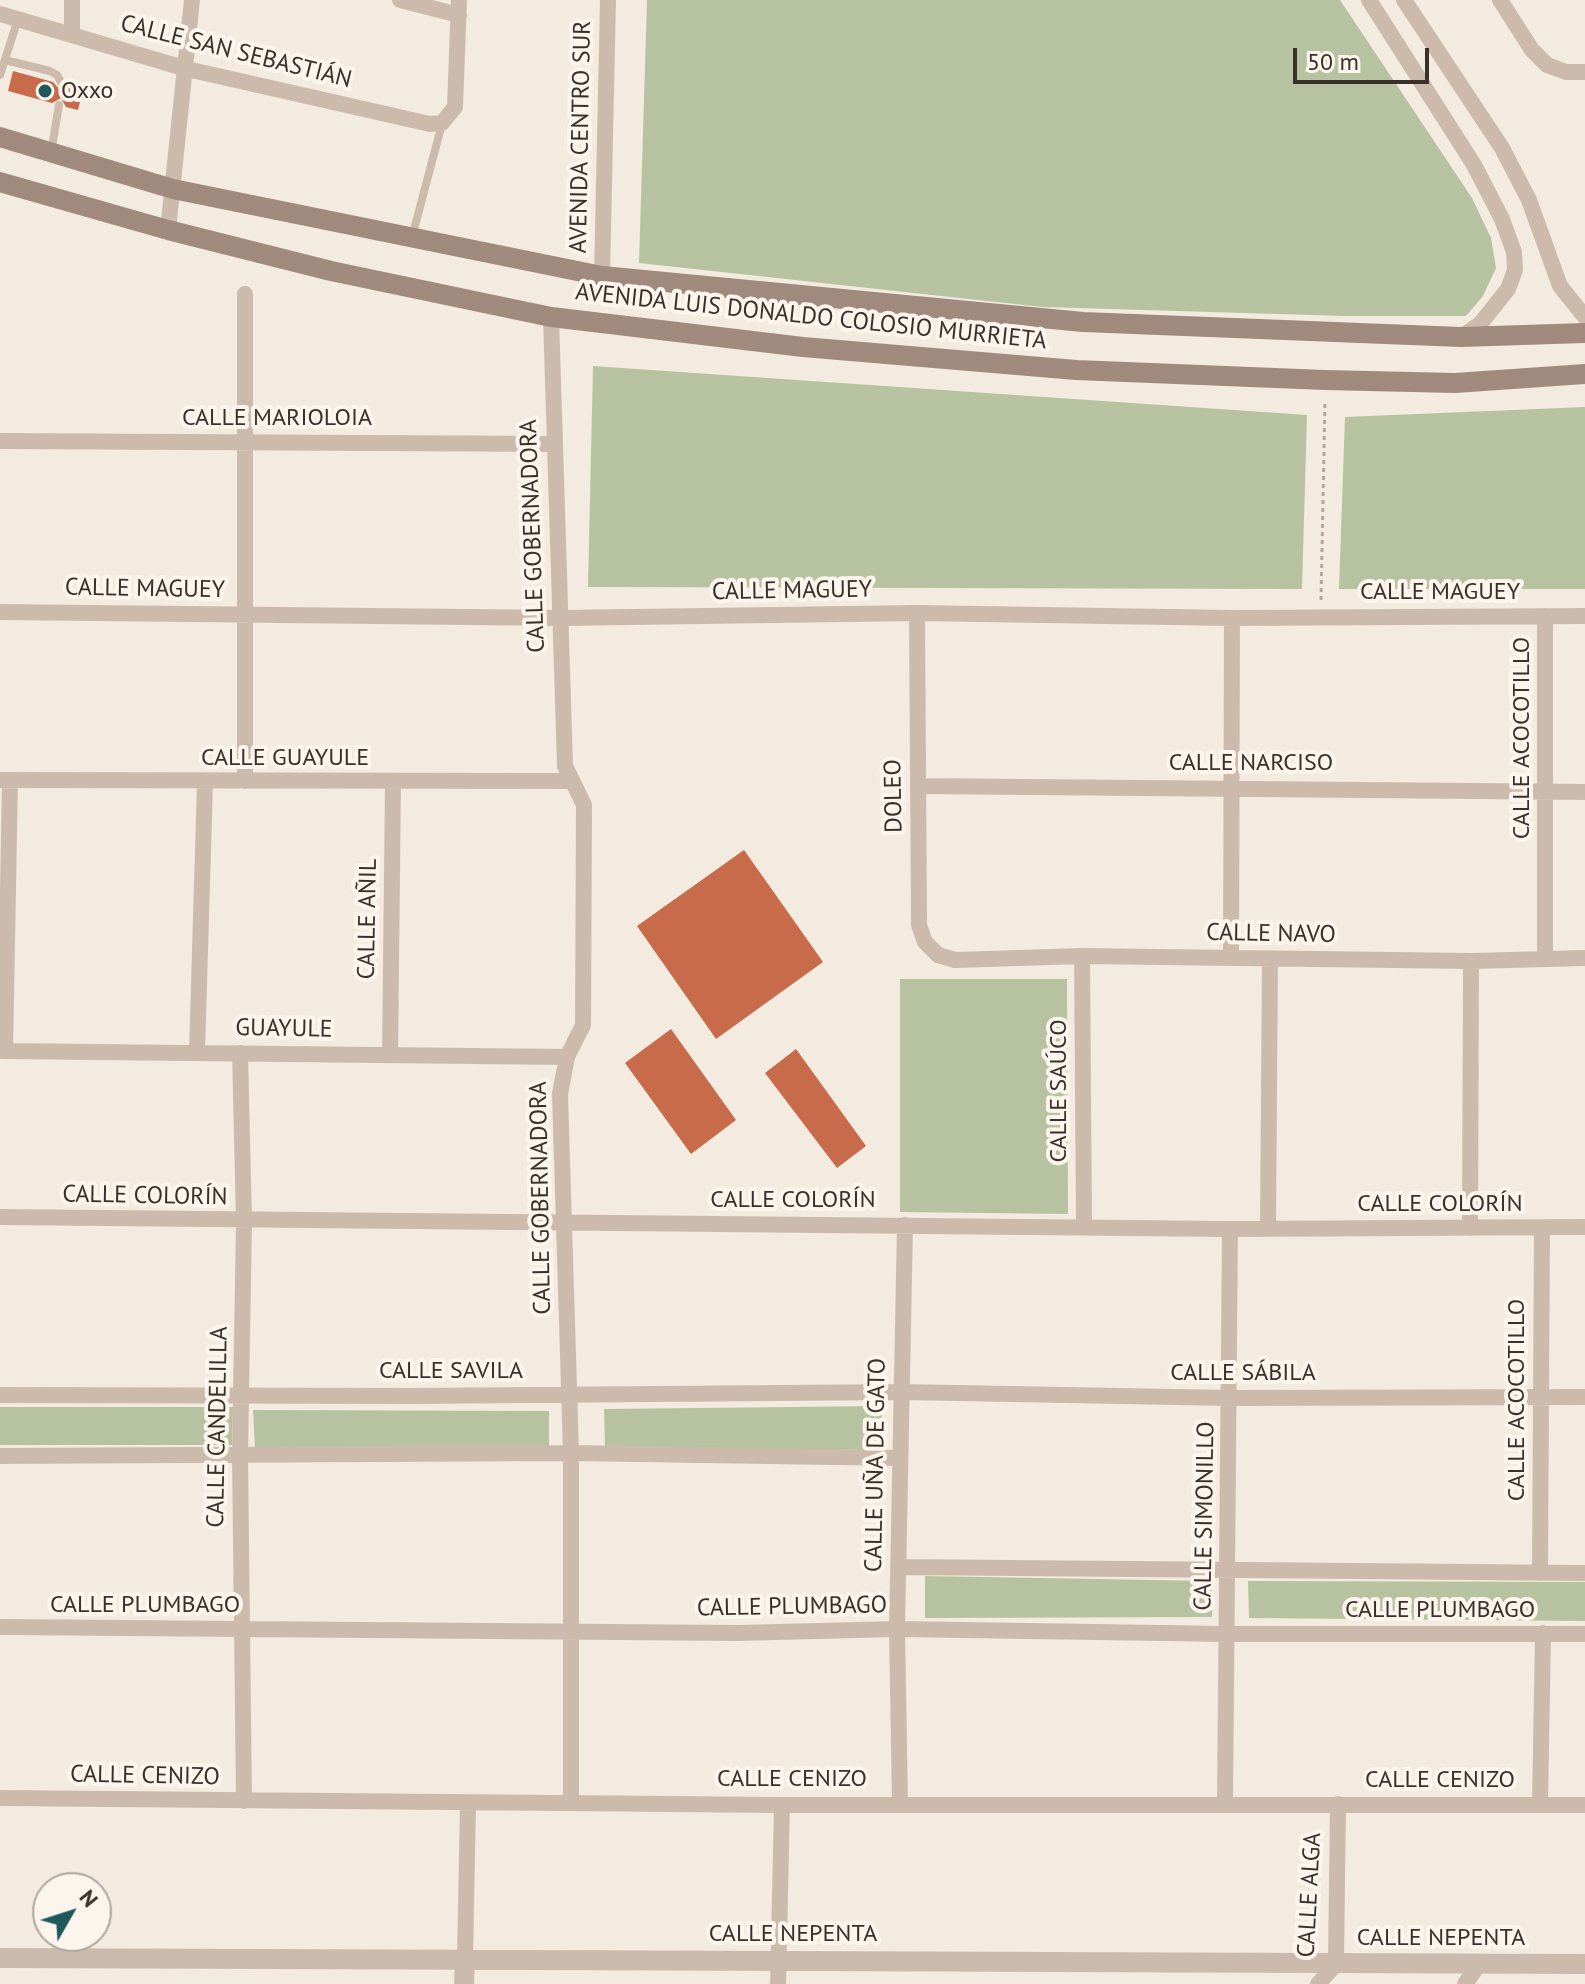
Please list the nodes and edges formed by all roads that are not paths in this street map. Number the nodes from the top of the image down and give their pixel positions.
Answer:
1 (72, 0) edge
2 (192, 0) edge
3 (400, 0) edge
4 (608, 0) edge
5 (1369, 0) edge
6 (1404, 0) edge
7 (1500, 0) edge
8 (1514, 0) edge
9 (459, 8) edge
10 (0, 14) edge
11 (18, 19) junction
12 (1516, 23) junction
13 (72, 34) junction
14 (5, 60) junction
15 (187, 69) junction
16 (1585, 72) edge
17 (0, 75) edge
18 (62, 84) dead end
19 (59, 105) dead end
20 (442, 123) junction
21 (0, 137) edge
22 (51, 154) junction
23 (0, 182) edge
24 (173, 189) junction
25 (168, 230) junction
26 (412, 237) junction
27 (1514, 252) junction
28 (1549, 253) junction
29 (602, 276) junction
30 (245, 294) dead end
31 (551, 317) junction
32 (1585, 317) edge
33 (1585, 333) edge
34 (1461, 337) junction
35 (1585, 374) edge
36 (0, 441) edge
37 (244, 442) junction
38 (554, 444) junction
39 (0, 612) edge
40 (917, 613) junction
41 (246, 614) junction
42 (1545, 616) junction
43 (1585, 616) edge
44 (561, 618) junction
45 (1232, 618) junction
46 (5, 780) edge
47 (245, 781) junction
48 (571, 781) junction
49 (205, 783) junction
50 (393, 783) junction
51 (918, 786) junction
52 (1234, 787) junction
53 (1585, 792) edge
54 (1547, 793) junction
55 (1082, 956) junction
56 (1231, 957) junction
57 (1545, 957) junction
58 (1585, 958) edge
59 (1270, 959) junction
60 (955, 960) joint
61 (1471, 961) junction
62 (2, 1051) edge
63 (197, 1052) junction
64 (240, 1053) junction
65 (390, 1055) junction
66 (567, 1057) junction
67 (0, 1217) edge
68 (244, 1222) junction
69 (563, 1222) junction
70 (905, 1225) junction
71 (1084, 1225) junction
72 (1585, 1227) edge
73 (1268, 1228) junction
74 (1470, 1228) junction
75 (1542, 1228) junction
76 (1230, 1229) junction
77 (901, 1392) junction
78 (242, 1393) junction
79 (0, 1395) edge
80 (570, 1396) junction
81 (1543, 1397) junction
82 (1585, 1397) edge
83 (1231, 1398) junction
84 (571, 1453) junction
85 (240, 1455) junction
86 (0, 1456) edge
87 (900, 1458) junction
88 (899, 1567) junction
89 (1227, 1572) junction
90 (1540, 1573) junction
91 (1585, 1573) edge
92 (0, 1627) edge
93 (241, 1629) junction
94 (897, 1629) junction
95 (570, 1631) junction
96 (1543, 1633) junction
97 (1227, 1634) junction
98 (1585, 1634) edge
99 (0, 1798) edge
100 (244, 1801) junction
101 (571, 1801) junction
102 (468, 1803) junction
103 (900, 1803) junction
104 (1225, 1804) junction
105 (1338, 1804) junction
106 (1540, 1804) junction
107 (782, 1805) junction
108 (1585, 1805) edge
109 (0, 1958) edge
110 (465, 1959) junction
111 (778, 1959) junction
112 (1480, 1963) junction
113 (1336, 1964) junction
114 (1585, 1964) edge
115 (464, 1984) edge
116 (778, 1984) edge
117 (1318, 1984) edge
118 (1465, 1984) edge

1 - 13 street
2 - 15 street
3 - 9 street
4 - 29 street, AVENIDA CENTRO SUR
5 - 27 street
6 - 28 street
7 - 12 street
8 - 12 street
9 - 20 street
10 - 11 street, CALLE SAN SEBASTIÁN
11 - 13 street, CALLE SAN SEBASTIÁN
11 - 14 lane
12 - 16 street
13 - 15 street, CALLE SAN SEBASTIÁN
14 - 17 lane
14 - 18 lane
15 - 20 street, CALLE SAN SEBASTIÁN
15 - 24 street
19 - 22 lane
20 - 26 lane
21 - 22 main road, AVENIDA LUIS DONALDO COLOSIO MURRIETA
22 - 24 main road, AVENIDA LUIS DONALDO COLOSIO MURRIETA
23 - 25 main road, AVENIDA LUIS DONALDO COLOSIO MURRIETA
24 - 25 street
24 - 26 main road, AVENIDA LUIS DONALDO COLOSIO MURRIETA
25 - 31 main road, AVENIDA LUIS DONALDO COLOSIO MURRIETA
26 - 29 main road, AVENIDA LUIS DONALDO COLOSIO MURRIETA
27 - 28 street
27 - 34 street
28 - 32 street
29 - 34 main road, AVENIDA LUIS DONALDO COLOSIO MURRIETA
30 - 37 street
31 - 35 main road, AVENIDA LUIS DONALDO COLOSIO MURRIETA
31 - 38 street, CALLE GOBERNADORA
33 - 34 main road, AVENIDA LUIS DONALDO COLOSIO MURRIETA
36 - 37 street, CALLE MARIOLOIA
37 - 38 street, CALLE MARIOLOIA
37 - 41 street
38 - 44 street, CALLE GOBERNADORA
39 - 41 street, CALLE MAGUEY
40 - 44 street, CALLE MAGUEY
40 - 45 street, CALLE MAGUEY
40 - 51 street, DOLEO
41 - 44 street, CALLE MAGUEY
41 - 47 street
42 - 43 street, CALLE MAGUEY
42 - 45 street, CALLE MAGUEY
42 - 54 street, CALLE ACOCOTILLO
44 - 48 street, CALLE GOBERNADORA
45 - 52 street
46 - 49 street, CALLE GUAYULE
46 - 62 street
47 - 49 street, CALLE GUAYULE
47 - 50 street, CALLE GUAYULE
48 - 50 street, CALLE GUAYULE
48 - 66 street, CALLE GOBERNADORA
49 - 63 street
50 - 65 street, CALLE AÑIL
51 - 52 street, CALLE NARCISO
51 - 60 street, DOLEO
52 - 54 street, CALLE NARCISO
52 - 56 street
53 - 54 street, CALLE NARCISO
54 - 57 street, CALLE ACOCOTILLO
55 - 56 street, CALLE NAVO
55 - 60 street, CALLE NAVO
55 - 71 street, CALLE SAÚCO
56 - 59 street, CALLE NAVO
57 - 58 street, CALLE NAVO
57 - 61 street, CALLE NAVO
59 - 61 street, CALLE NAVO
59 - 73 street
61 - 74 street
62 - 63 street, GUAYULE
63 - 64 street, GUAYULE
64 - 65 street, GUAYULE
64 - 68 street, CALLE CANDELILLA
65 - 66 street, GUAYULE
66 - 69 street, CALLE GOBERNADORA
67 - 68 street, CALLE COLORÍN
68 - 69 street, CALLE COLORÍN
68 - 78 street, CALLE CANDELILLA
69 - 70 street, CALLE COLORÍN
69 - 80 street, CALLE GOBERNADORA
70 - 71 street, CALLE COLORÍN
70 - 77 street, CALLE UÑA DE GATO
71 - 76 street, CALLE COLORÍN
72 - 75 street, CALLE COLORÍN
73 - 74 street, CALLE COLORÍN
73 - 76 street, CALLE COLORÍN
74 - 75 street, CALLE COLORÍN
75 - 81 street, CALLE ACOCOTILLO
76 - 83 street, CALLE SIMONILLO
77 - 80 street, CALLE SAVILA
77 - 83 street, CALLE SÁBILA
77 - 87 street, CALLE UÑA DE GATO
78 - 79 street, CALLE SAVILA
78 - 80 street, CALLE SAVILA
78 - 85 street, CALLE CANDELILLA
80 - 84 street, CALLE GOBERNADORA
81 - 82 street, CALLE SÁBILA
81 - 83 street, CALLE SÁBILA
81 - 90 street, CALLE ACOCOTILLO
83 - 89 street, CALLE SIMONILLO
84 - 85 street
84 - 87 street
84 - 95 street, CALLE GOBERNADORA
85 - 86 street
85 - 93 street, CALLE CANDELILLA
87 - 88 street, CALLE UÑA DE GATO
88 - 89 street, CALLE PLUMBAGO
88 - 94 street, CALLE UÑA DE GATO
89 - 90 street, CALLE PLUMBAGO
89 - 97 street, CALLE SIMONILLO
90 - 91 street, CALLE PLUMBAGO
92 - 93 street, CALLE PLUMBAGO
93 - 95 street, CALLE PLUMBAGO
93 - 100 street, CALLE CANDELILLA
94 - 95 street, CALLE PLUMBAGO
94 - 97 street, CALLE PLUMBAGO
94 - 103 street, CALLE UÑA DE GATO
95 - 101 street, CALLE GOBERNADORA
96 - 97 street, CALLE PLUMBAGO
96 - 98 street, CALLE PLUMBAGO
96 - 106 street
97 - 104 street, CALLE SIMONILLO
99 - 100 street, CALLE CENIZO
100 - 102 street, CALLE CENIZO
101 - 102 street, CALLE CENIZO
101 - 107 street, CALLE CENIZO
102 - 110 street
103 - 104 street, CALLE CENIZO
103 - 107 street, CALLE CENIZO
104 - 105 street, CALLE CENIZO
105 - 106 street, CALLE CENIZO
105 - 113 street, CALLE ALGA
106 - 108 street, CALLE CENIZO
107 - 111 street
109 - 110 street, CALLE NEPENTA
110 - 111 street, CALLE NEPENTA
110 - 115 street
111 - 113 street, CALLE NEPENTA
111 - 116 street
112 - 113 street, CALLE NEPENTA
112 - 114 street, CALLE NEPENTA
112 - 118 street
113 - 117 street, CALLE ALGA

